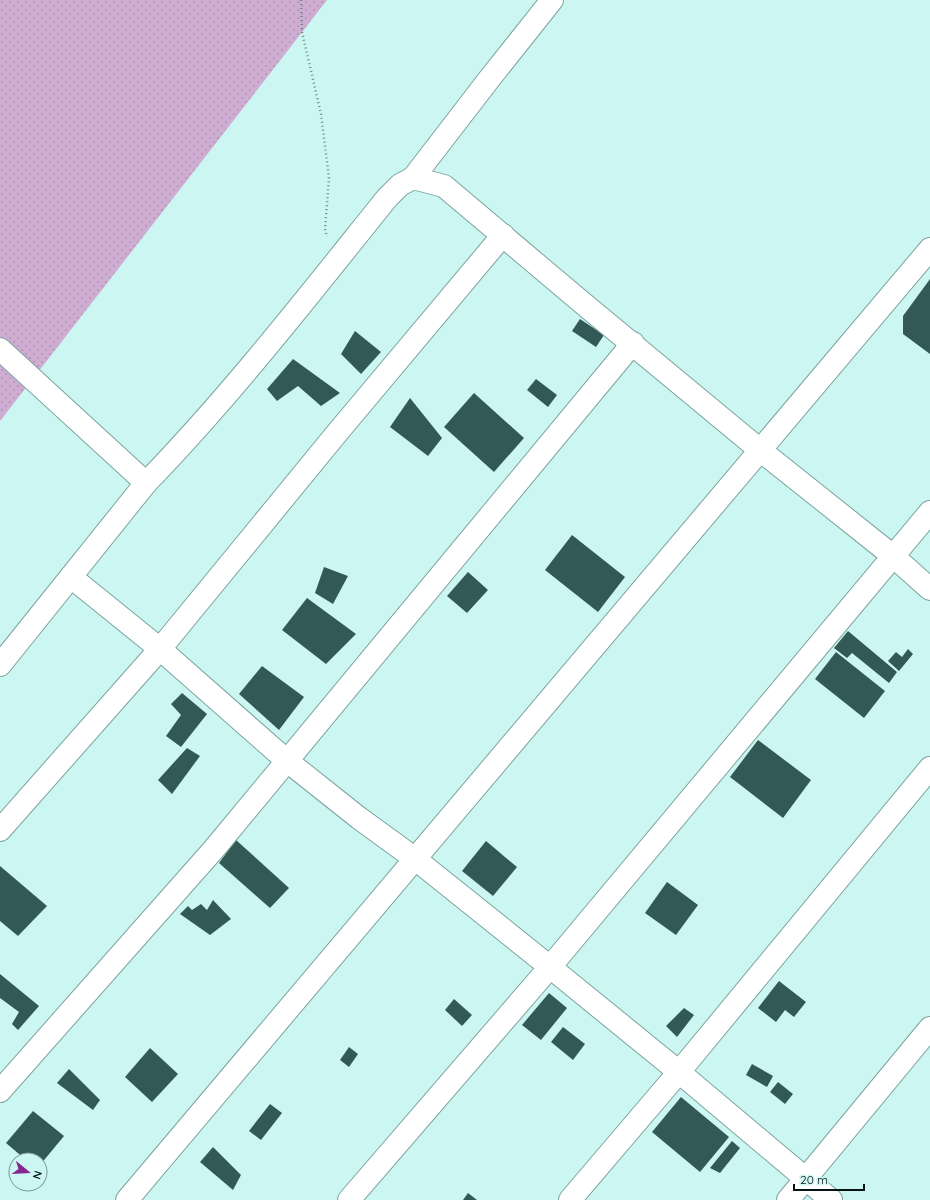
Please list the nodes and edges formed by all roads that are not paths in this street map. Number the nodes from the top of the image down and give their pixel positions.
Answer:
1 (552, 0) edge
2 (413, 178) junction
3 (502, 235) junction
4 (930, 249) edge
5 (633, 343) junction
6 (0, 349) edge
7 (760, 450) junction
8 (146, 483) junction
9 (930, 512) edge
10 (893, 556) junction
11 (71, 577) junction
12 (930, 589) edge
13 (160, 649) junction
14 (0, 665) edge
15 (286, 760) junction
16 (930, 768) edge
17 (0, 830) edge
18 (414, 858) junction
19 (550, 967) junction
20 (930, 1028) edge
21 (679, 1072) junction
22 (0, 1091) edge
23 (806, 1179) junction
24 (127, 1200) edge
25 (349, 1200) edge
26 (570, 1200) edge
27 (788, 1200) edge
28 (831, 1200) edge

1 - 2 street
2 - 3 street
2 - 8 street
3 - 5 street
3 - 13 street
4 - 7 street
5 - 7 street
5 - 15 street
6 - 8 street
7 - 10 street
7 - 18 street
8 - 11 street
9 - 10 street
10 - 12 street
10 - 19 street
11 - 13 street
11 - 14 street
13 - 15 street
13 - 17 street
15 - 18 street
15 - 22 street
16 - 21 street
18 - 19 street
18 - 24 street
19 - 21 street
19 - 25 street
20 - 23 street
21 - 23 street
21 - 26 street
23 - 27 street
23 - 28 street

